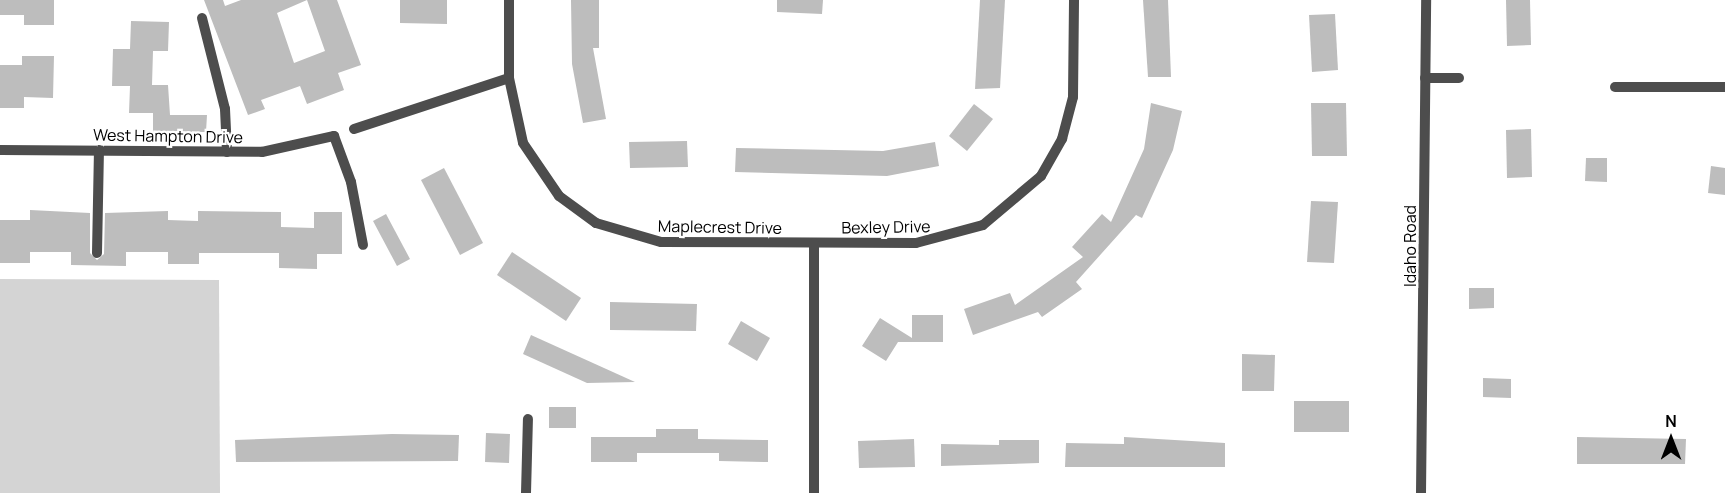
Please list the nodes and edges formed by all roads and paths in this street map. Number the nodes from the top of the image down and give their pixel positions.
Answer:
1 (509, 0) edge
2 (1074, 0) edge
3 (1426, 0) edge
4 (202, 18) dead end
5 (509, 78) junction
6 (1425, 78) junction
7 (1459, 78) dead end
8 (1615, 87) dead end
9 (1725, 87) edge
10 (354, 129) dead end
11 (0, 150) edge
12 (99, 150) junction
13 (227, 152) junction
14 (814, 243) junction
15 (363, 244) dead end
16 (97, 253) dead end
17 (528, 419) dead end
18 (526, 493) edge
19 (814, 493) edge
20 (1421, 493) edge

1 - 5 street, Maplecrest Drive
2 - 14 street, Bexley Drive
3 - 6 street, Idaho Road
4 - 13 street
5 - 10 street
5 - 14 street, Maplecrest Drive
6 - 7 street
6 - 20 street, Idaho Road
8 - 9 street
11 - 12 street, West Hampton Drive
12 - 13 street, West Hampton Drive
12 - 16 street
13 - 15 street, West Hampton Drive
14 - 19 street
17 - 18 street

